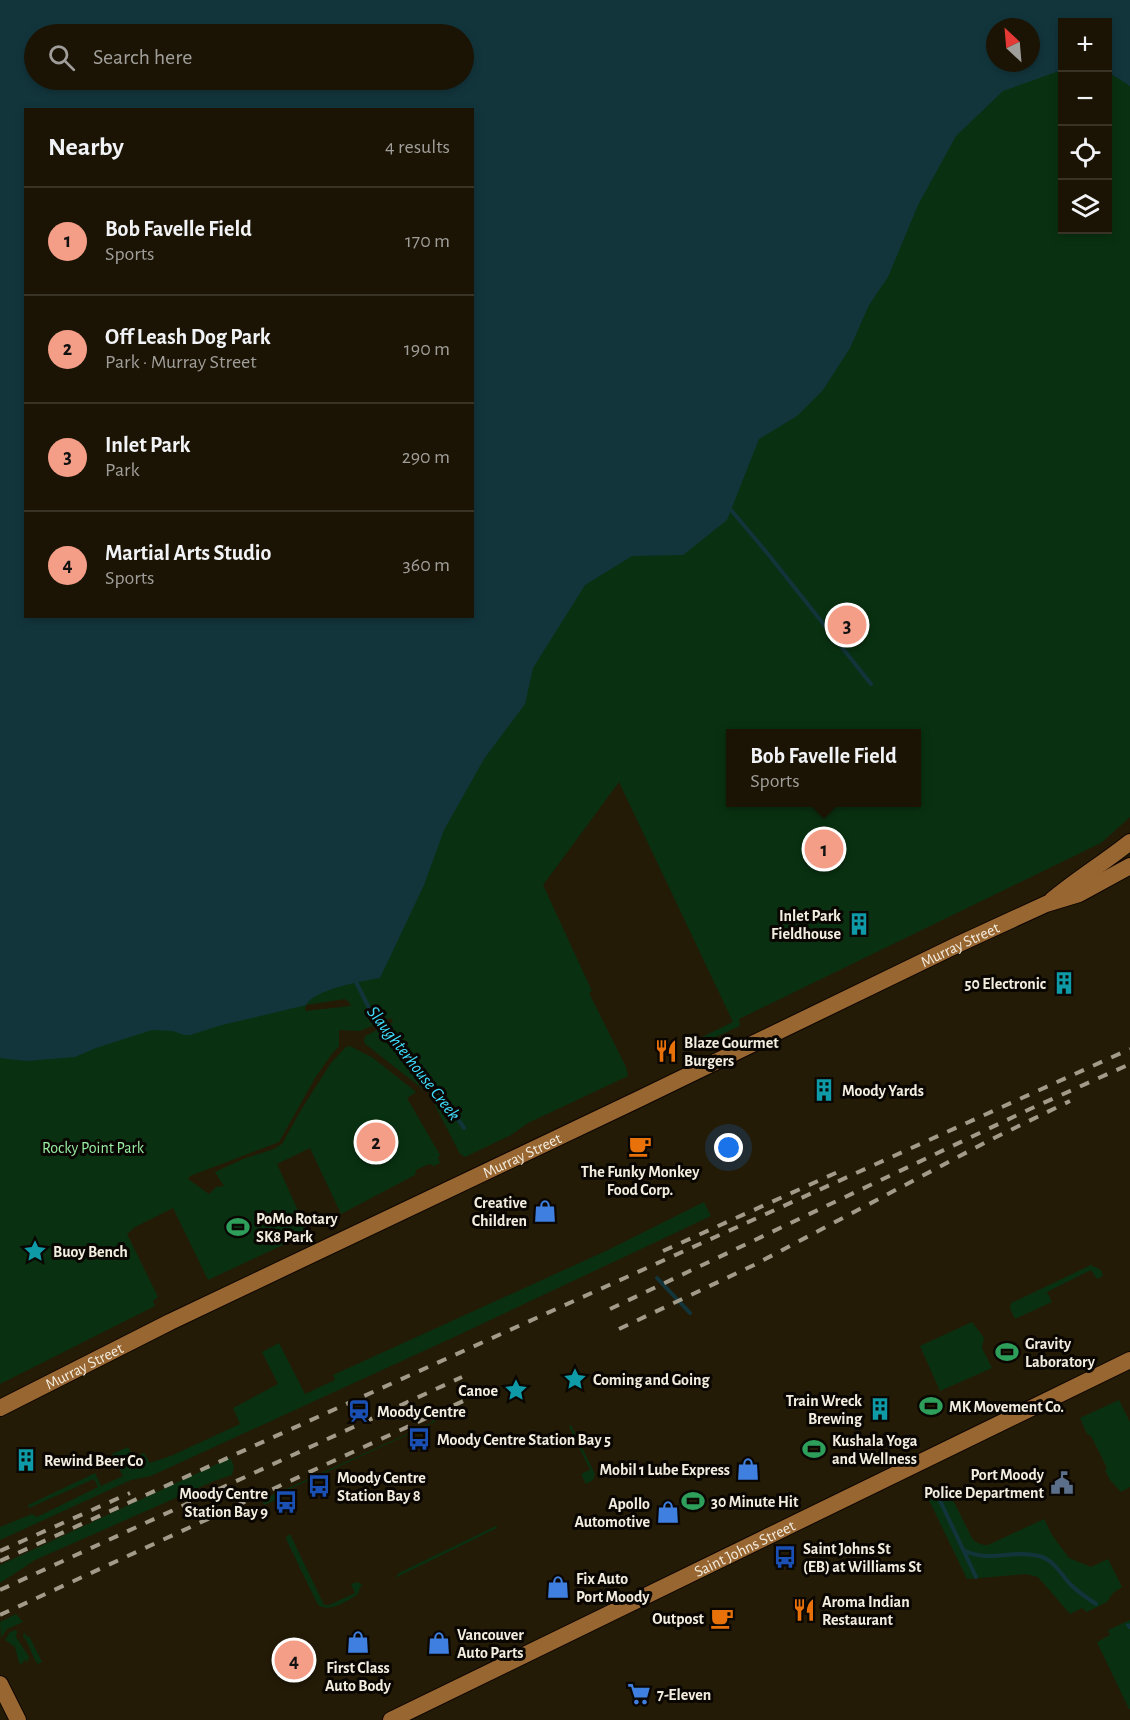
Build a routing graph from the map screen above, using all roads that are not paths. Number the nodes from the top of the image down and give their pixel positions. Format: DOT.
graph roads {
  1 [pos="1130,842"];
  2 [pos="1130,866"];
  3 [pos="1046,904"];
  4 [pos="1130,1360"];
  5 [pos="0,1408"];
  6 [pos="0,1684"];
  7 [pos="18,1720"];
  8 [pos="391,1720"];
  1 -- 3 [label="main road, Murray Street"];
  2 -- 3 [label="main road, Murray Street"];
  3 -- 5 [label="main road, Murray Street"];
  4 -- 8 [label="main road, Saint Johns Street"];
  6 -- 7 [label="main road"];
}
